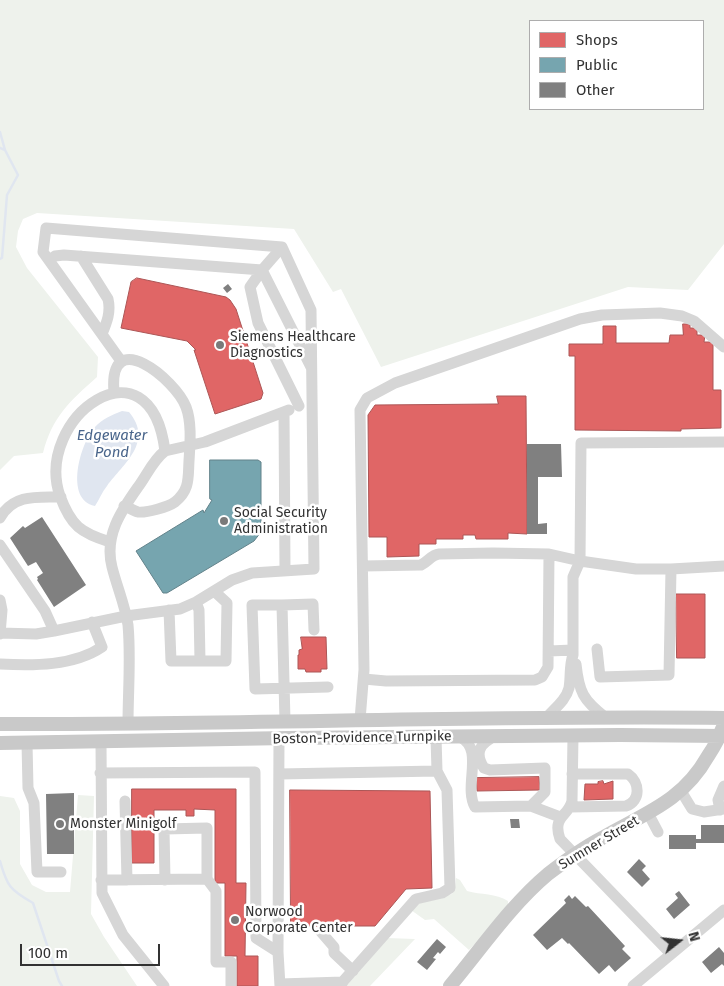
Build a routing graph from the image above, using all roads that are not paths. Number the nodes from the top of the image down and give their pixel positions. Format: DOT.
graph roads {
  1 [pos="282,247"];
  2 [pos="81,256"];
  3 [pos="49,260"];
  4 [pos="262,270"];
  5 [pos="102,334"];
  6 [pos="724,347"];
  7 [pos="120,361"];
  8 [pos="312,369"];
  9 [pos="114,392"];
  10 [pos="312,401"];
  11 [pos="299,406"];
  12 [pos="284,412"];
  13 [pos="724,442"];
  14 [pos="189,446"];
  15 [pos="165,451"];
  16 [pos="61,497"];
  17 [pos="124,506"];
  18 [pos="0,518"];
  19 [pos="110,542"];
  20 [pos="0,546"];
  21 [pos="549,554"];
  22 [pos="580,562"];
  23 [pos="363,566"];
  24 [pos="724,566"];
  25 [pos="671,569"];
  26 [pos="285,570"];
  27 [pos="214,591"];
  28 [pos="0,600"];
  29 [pos="196,602"];
  30 [pos="282,605"];
  31 [pos="169,610"];
  32 [pos="126,616"];
  33 [pos="92,622"];
  34 [pos="314,630"];
  35 [pos="54,631"];
  36 [pos="0,634"];
  37 [pos="597,650"];
  38 [pos="549,651"];
  39 [pos="573,653"];
  40 [pos="200,661"];
  41 [pos="0,664"];
  42 [pos="364,679"];
  43 [pos="328,687"];
  44 [pos="284,688"];
  45 [pos="547,717"];
  46 [pos="605,717"];
  47 [pos="724,718"];
  48 [pos="360,720"];
  49 [pos="285,721"];
  50 [pos="0,724"];
  51 [pos="128,724"];
  52 [pos="723,732"];
  53 [pos="495,736"];
  54 [pos="573,736"];
  55 [pos="436,737"];
  56 [pos="460,737"];
  57 [pos="279,738"];
  58 [pos="101,742"];
  59 [pos="0,743"];
  60 [pos="27,743"];
  61 [pos="437,771"];
  62 [pos="100,773"];
  63 [pos="279,774"];
  64 [pos="572,774"];
  65 [pos="724,786"];
  66 [pos="682,791"];
  67 [pos="125,801"];
  68 [pos="571,804"];
  69 [pos="531,806"];
  70 [pos="722,810"];
  71 [pos="648,814"];
  72 [pos="560,817"];
  73 [pos="658,832"];
  74 [pos="574,855"];
  75 [pos="61,872"];
  76 [pos="101,880"];
  77 [pos="127,880"];
  78 [pos="165,880"];
  79 [pos="207,880"];
  80 [pos="724,910"];
  81 [pos="321,932"];
  82 [pos="278,952"];
  83 [pos="671,954"];
  84 [pos="355,968"];
  85 [pos="341,984"];
  86 [pos="280,985"];
  87 [pos="164,986"];
  88 [pos="231,986"];
  89 [pos="450,986"];
  90 [pos="633,986"];
  1 -- 3 [label="street"];
  1 -- 4 [label="street"];
  1 -- 8 [label="street"];
  2 -- 3 [label="street"];
  2 -- 4 [label="street"];
  2 -- 5 [label="street"];
  3 -- 5 [label="street"];
  4 -- 8 [label="street"];
  4 -- 11 [label="street"];
  5 -- 7 [label="street"];
  6 -- 23 [label="street"];
  7 -- 9 [label="street"];
  7 -- 14 [label="street"];
  8 -- 10 [label="street"];
  9 -- 15 [label="street"];
  9 -- 16 [label="street"];
  10 -- 11 [label="street"];
  10 -- 26 [label="street"];
  11 -- 12 [label="street"];
  12 -- 14 [label="street"];
  12 -- 26 [label="street"];
  13 -- 22 [label="street"];
  14 -- 15 [label="street"];
  14 -- 17 [label="street"];
  15 -- 17 [label="street"];
  16 -- 18 [label="street"];
  16 -- 19 [label="street"];
  17 -- 19 [label="street"];
  19 -- 32 [label="street"];
  20 -- 35 [label="street"];
  21 -- 22 [label="street"];
  21 -- 23 [label="street"];
  21 -- 38 [label="street"];
  22 -- 25 [label="street"];
  22 -- 39 [label="street"];
  23 -- 42 [label="street"];
  24 -- 25 [label="street"];
  25 -- 37 [label="street"];
  26 -- 27 [label="street"];
  27 -- 29 [label="street"];
  27 -- 40 [label="street"];
  28 -- 36 [label="street"];
  29 -- 31 [label="street"];
  29 -- 40 [label="street"];
  30 -- 34 [label="street"];
  30 -- 44 [label="street"];
  30 -- 44 [label="street"];
  31 -- 32 [label="street"];
  31 -- 40 [label="street"];
  32 -- 33 [label="street"];
  32 -- 51 [label="street"];
  33 -- 35 [label="street"];
  33 -- 41 [label="street"];
  35 -- 36 [label="street"];
  38 -- 39 [label="street"];
  38 -- 42 [label="street"];
  39 -- 45 [label="street"];
  39 -- 46 [label="street"];
  42 -- 48 [label="street"];
  43 -- 44 [label="street"];
  44 -- 49 [label="street"];
  45 -- 46 [label="main road, Boston-Providence Turnpike"];
  45 -- 48 [label="main road, Boston-Providence Turnpike"];
  46 -- 47 [label="main road, Boston-Providence Turnpike"];
  48 -- 49 [label="main road, Boston-Providence Turnpike"];
  49 -- 51 [label="main road, Boston-Providence Turnpike"];
  50 -- 51 [label="main road, Boston-Providence Turnpike"];
  52 -- 54 [label="main road, Boston-Providence Turnpike"];
  52 -- 66 [label="main road, Sumner Street"];
  53 -- 54 [label="main road, Boston-Providence Turnpike"];
  53 -- 56 [label="main road, Boston-Providence Turnpike"];
  53 -- 69 [label="street"];
  54 -- 64 [label="street"];
  55 -- 56 [label="main road, Boston-Providence Turnpike"];
  55 -- 57 [label="main road, Boston-Providence Turnpike"];
  55 -- 61 [label="street"];
  56 -- 69 [label="street"];
  57 -- 58 [label="main road, Boston-Providence Turnpike"];
  57 -- 63 [label="street"];
  58 -- 60 [label="main road, Boston-Providence Turnpike"];
  58 -- 62 [label="street"];
  59 -- 60 [label="main road, Boston-Providence Turnpike"];
  60 -- 75 [label="street"];
  61 -- 63 [label="street"];
  61 -- 84 [label="street"];
  62 -- 76 [label="street"];
  62 -- 82 [label="street"];
  63 -- 82 [label="street"];
  64 -- 68 [label="street"];
  64 -- 68 [label="street"];
  65 -- 70 [label="street"];
  66 -- 70 [label="street"];
  66 -- 71 [label="main road, Sumner Street"];
  67 -- 77 [label="street"];
  68 -- 72 [label="street"];
  69 -- 72 [label="street"];
  71 -- 73 [label="street"];
  71 -- 74 [label="main road, Sumner Street"];
  72 -- 74 [label="street"];
  74 -- 83 [label="street"];
  74 -- 89 [label="main road, Sumner Street"];
  76 -- 77 [label="street"];
  76 -- 87 [label="street"];
  77 -- 78 [label="street"];
  78 -- 79 [label="street"];
  78 -- 79 [label="street"];
  79 -- 88 [label="street"];
  80 -- 83 [label="street"];
  81 -- 84 [label="street"];
  82 -- 86 [label="street"];
  83 -- 90 [label="street"];
  84 -- 85 [label="street"];
  85 -- 86 [label="street"];
}
